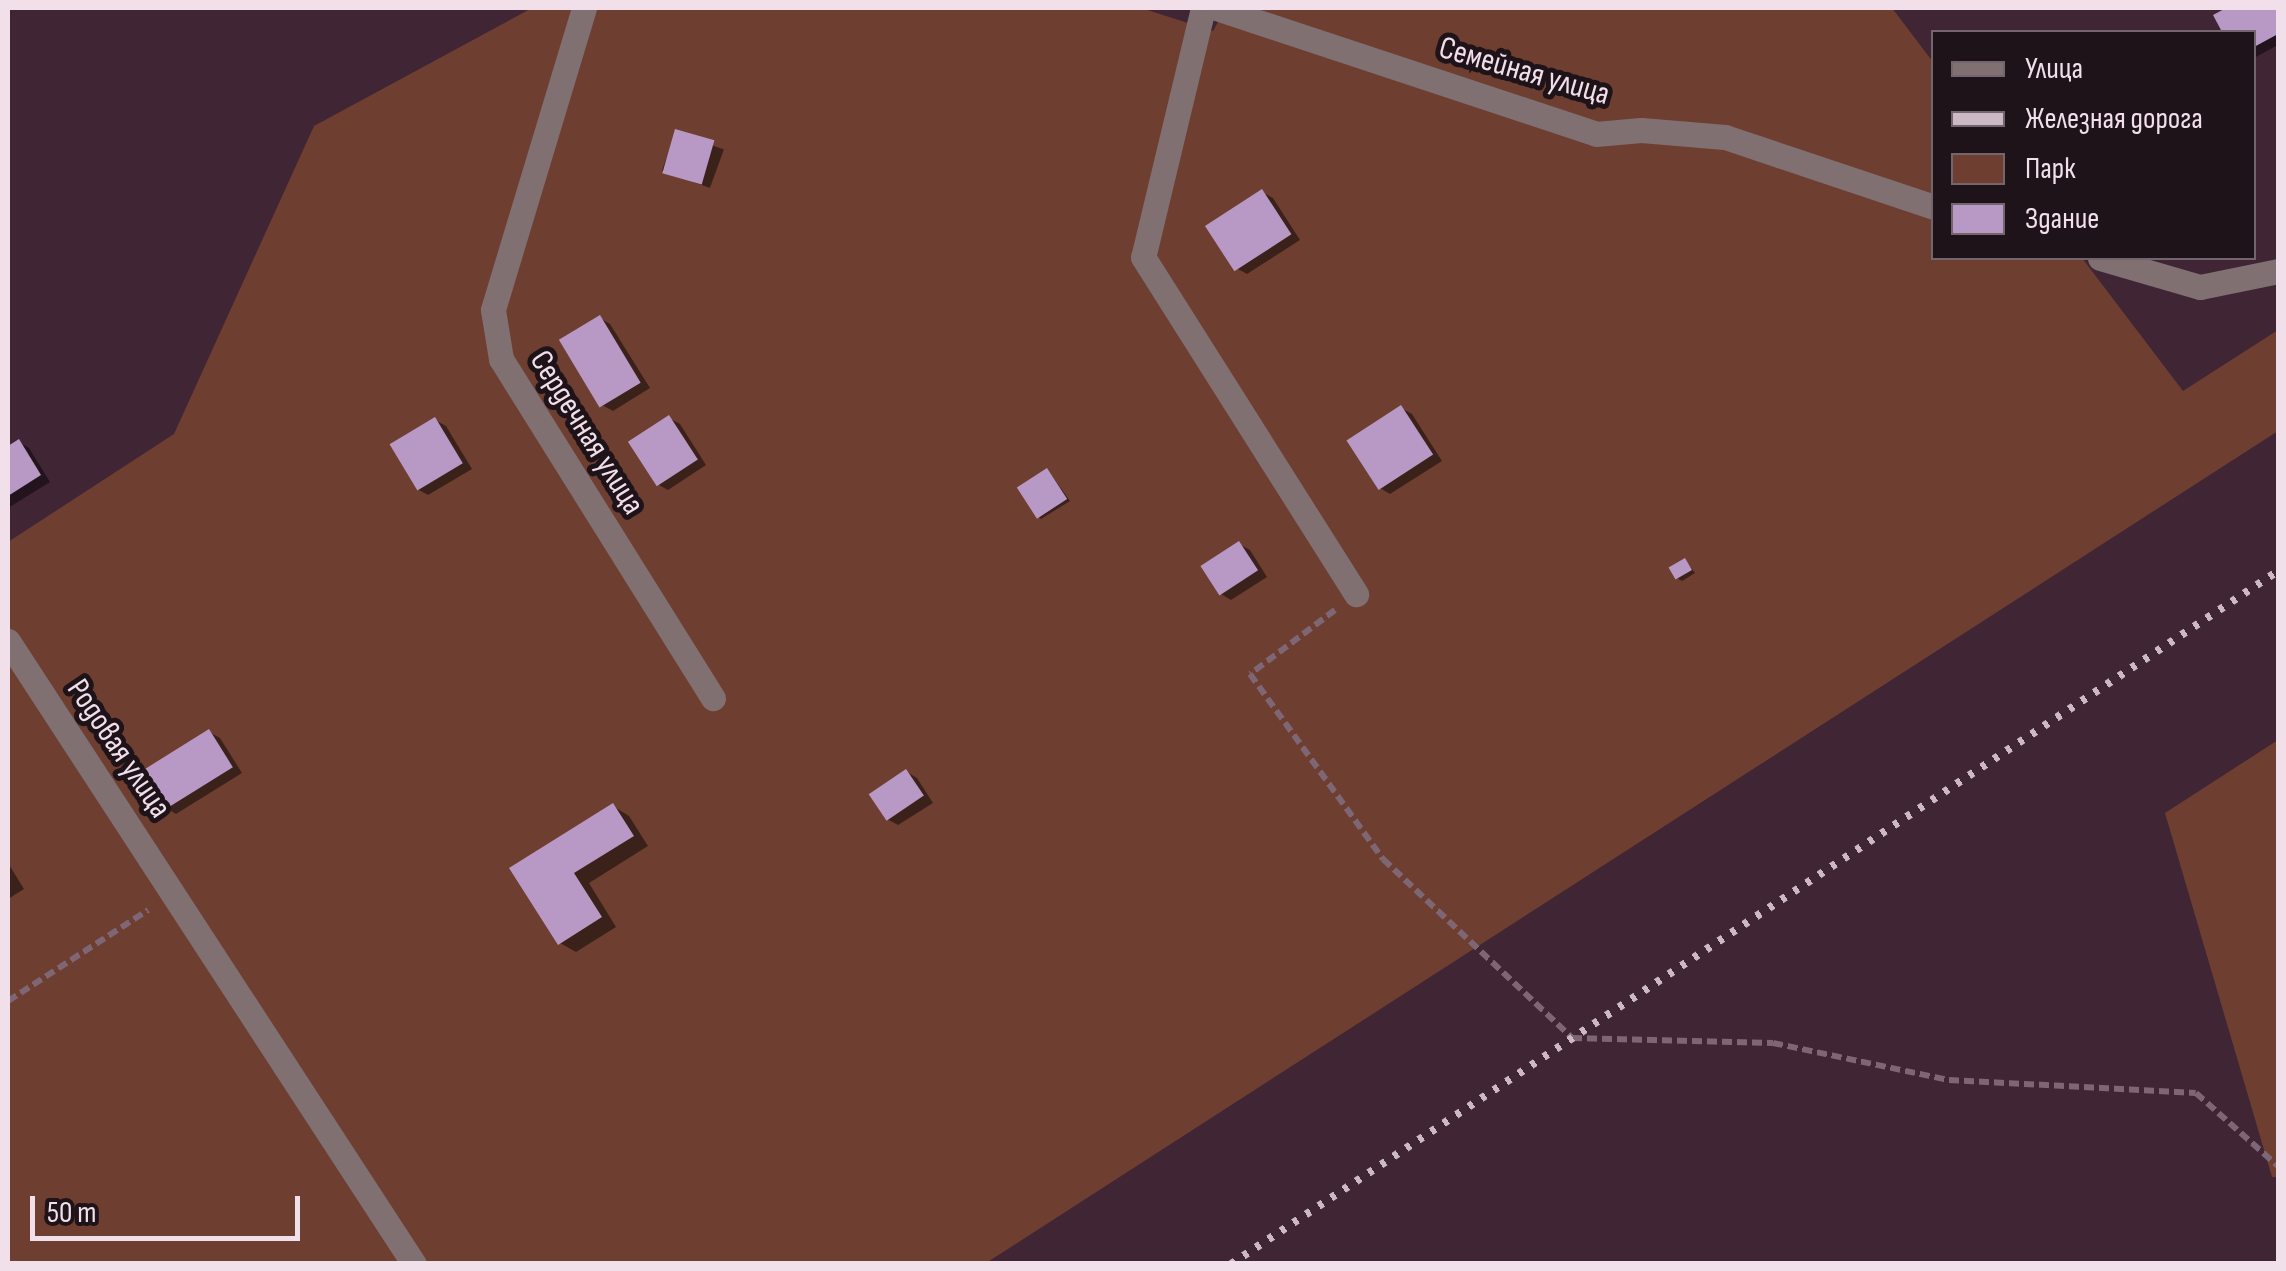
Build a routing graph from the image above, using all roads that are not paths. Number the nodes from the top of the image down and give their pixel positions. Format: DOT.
graph roads {
  1 [pos="584,8"];
  2 [pos="1204,8"];
  3 [pos="1216,8"];
  4 [pos="1931,206"];
  5 [pos="2107,260"];
  6 [pos="2278,270"];
  7 [pos="1356,594"];
  8 [pos="8,641"];
  9 [pos="713,698"];
  10 [pos="414,1264"];
  1 -- 9 [label="street, Сердечная улица"];
  2 -- 7 [label="street"];
  3 -- 4 [label="street, Семейная улица"];
  5 -- 6 [label="street"];
  8 -- 10 [label="street, Родовая улица"];
}
